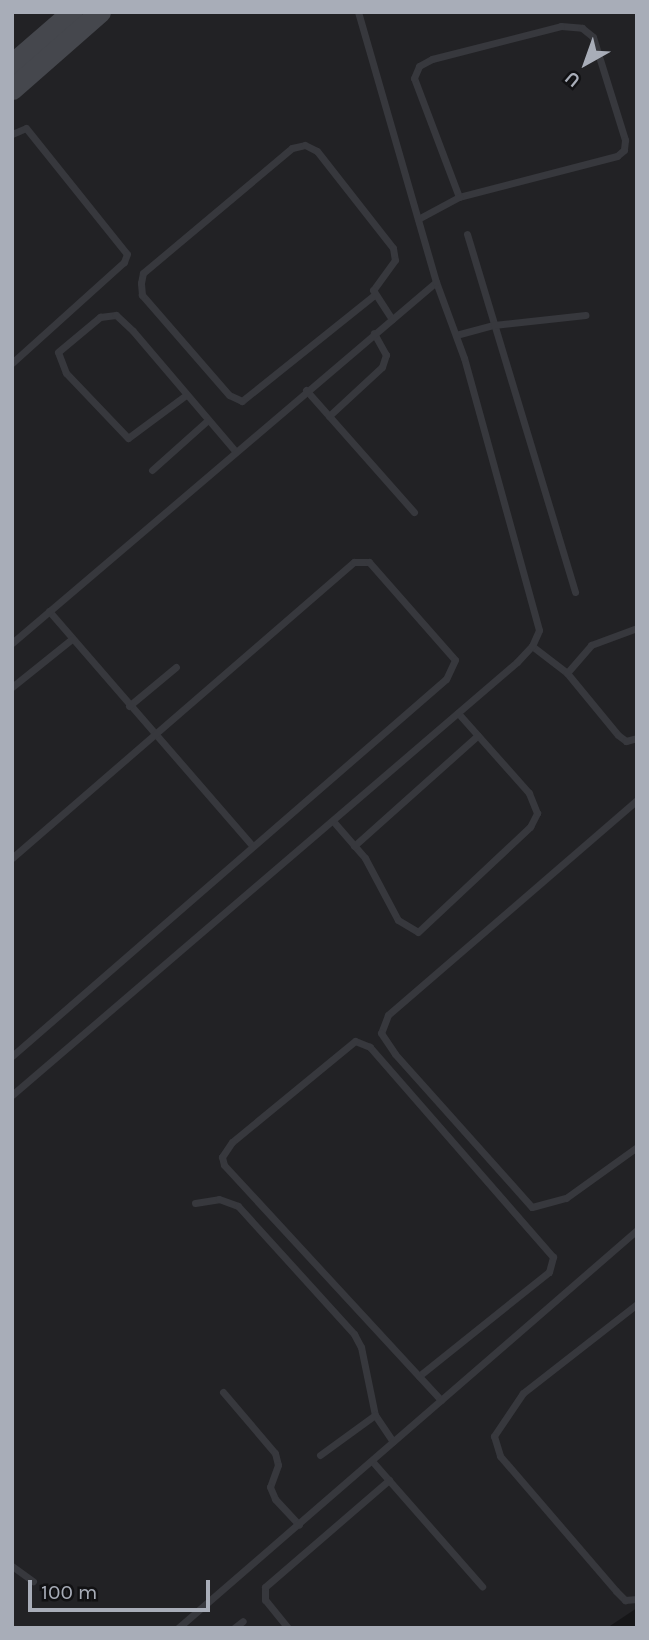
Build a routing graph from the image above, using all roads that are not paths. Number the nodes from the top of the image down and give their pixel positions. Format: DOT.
graph roads {
  1 [pos="72,12"];
  2 [pos="100,12"];
  3 [pos="358,12"];
  4 [pos="12,64"];
  5 [pos="12,89"];
  6 [pos="12,134"];
  7 [pos="458,197"];
  8 [pos="418,219"];
  9 [pos="467,234"];
  10 [pos="436,282"];
  11 [pos="373,296"];
  12 [pos="585,315"];
  13 [pos="392,319"];
  14 [pos="494,325"];
  15 [pos="374,333"];
  16 [pos="456,335"];
  17 [pos="12,363"];
  18 [pos="306,390"];
  19 [pos="186,394"];
  20 [pos="329,416"];
  21 [pos="208,420"];
  22 [pos="235,451"];
  23 [pos="152,470"];
  24 [pos="414,512"];
  25 [pos="575,592"];
  26 [pos="48,611"];
  27 [pos="637,628"];
  28 [pos="72,639"];
  29 [pos="12,643"];
  30 [pos="532,646"];
  31 [pos="176,667"];
  32 [pos="567,673"];
  33 [pos="12,687"];
  34 [pos="129,706"];
  35 [pos="458,713"];
  36 [pos="478,736"];
  37 [pos="156,737"];
  38 [pos="637,738"];
  39 [pos="637,800"];
  40 [pos="333,821"];
  41 [pos="252,845"];
  42 [pos="354,846"];
  43 [pos="12,858"];
  44 [pos="12,1056"];
  45 [pos="12,1095"];
  46 [pos="637,1147"];
  47 [pos="195,1203"];
  48 [pos="637,1230"];
  49 [pos="637,1304"];
  50 [pos="419,1376"];
  51 [pos="223,1392"];
  52 [pos="441,1400"];
  53 [pos="374,1415"];
  54 [pos="393,1442"];
  55 [pos="320,1455"];
  56 [pos="372,1461"];
  57 [pos="389,1480"];
  58 [pos="299,1525"];
  59 [pos="12,1566"];
  60 [pos="33,1581"];
  61 [pos="482,1586"];
  62 [pos="637,1599"];
  63 [pos="243,1621"];
  64 [pos="178,1628"];
  65 [pos="234,1628"];
  66 [pos="288,1628"];
  1 -- 4 [label="street"];
  2 -- 5 [label="street"];
  3 -- 8 [label="lane"];
  6 -- 17 [label="lane"];
  7 -- 7 [label="lane"];
  7 -- 8 [label="lane"];
  8 -- 10 [label="lane"];
  9 -- 14 [label="lane"];
  10 -- 13 [label="lane"];
  10 -- 16 [label="lane"];
  11 -- 11 [label="lane"];
  11 -- 13 [label="lane"];
  12 -- 14 [label="lane"];
  13 -- 15 [label="lane"];
  14 -- 16 [label="lane"];
  14 -- 25 [label="lane"];
  15 -- 18 [label="lane"];
  15 -- 20 [label="lane"];
  16 -- 30 [label="lane"];
  18 -- 20 [label="lane"];
  18 -- 22 [label="lane"];
  19 -- 19 [label="lane"];
  19 -- 21 [label="lane"];
  20 -- 24 [label="lane"];
  21 -- 22 [label="lane"];
  21 -- 23 [label="lane"];
  22 -- 26 [label="lane"];
  26 -- 28 [label="lane"];
  26 -- 29 [label="lane"];
  27 -- 32 [label="lane"];
  28 -- 33 [label="lane"];
  28 -- 34 [label="lane"];
  30 -- 32 [label="lane"];
  30 -- 35 [label="lane"];
  31 -- 34 [label="lane"];
  32 -- 38 [label="lane"];
  34 -- 37 [label="lane"];
  35 -- 36 [label="lane"];
  35 -- 40 [label="lane"];
  36 -- 42 [label="lane"];
  36 -- 42 [label="lane"];
  37 -- 41 [label="lane"];
  37 -- 41 [label="lane"];
  37 -- 43 [label="lane"];
  39 -- 46 [label="lane"];
  40 -- 42 [label="lane"];
  40 -- 45 [label="lane"];
  41 -- 44 [label="lane"];
  47 -- 53 [label="lane"];
  48 -- 52 [label="lane"];
  49 -- 62 [label="lane"];
  50 -- 50 [label="lane"];
  50 -- 52 [label="lane"];
  51 -- 58 [label="lane"];
  52 -- 54 [label="lane"];
  53 -- 54 [label="lane"];
  53 -- 55 [label="lane"];
  54 -- 56 [label="lane"];
  56 -- 57 [label="lane"];
  56 -- 58 [label="lane"];
  57 -- 61 [label="lane"];
  57 -- 66 [label="lane"];
  58 -- 64 [label="lane"];
  59 -- 60 [label="lane"];
  63 -- 65 [label="lane"];
}
